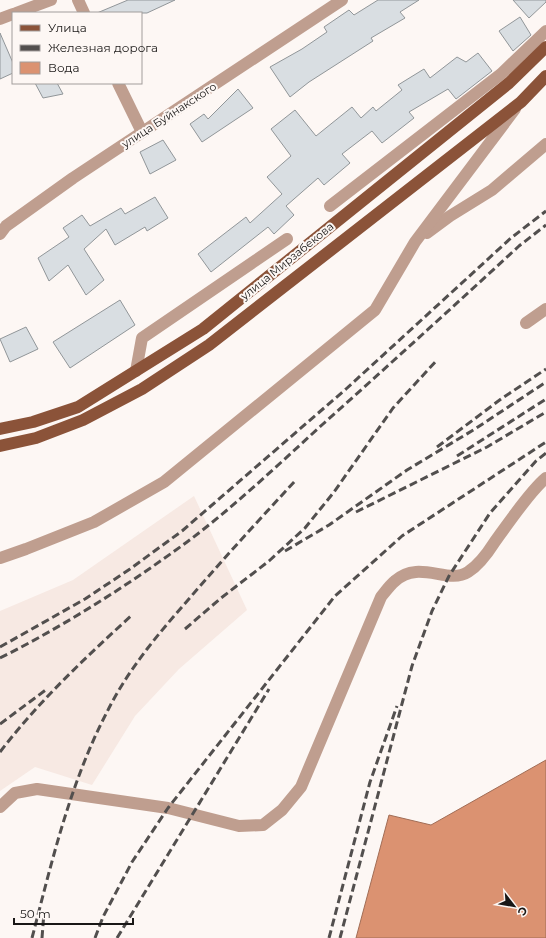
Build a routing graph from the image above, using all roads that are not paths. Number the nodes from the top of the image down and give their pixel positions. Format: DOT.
graph roads {
  1 [pos="51,0"];
  2 [pos="78,0"];
  3 [pos="342,0"];
  4 [pos="19,12"];
  5 [pos="84,12"];
  6 [pos="12,15"];
  7 [pos="0,19"];
  8 [pos="546,31"];
  9 [pos="546,46"];
  10 [pos="546,76"];
  11 [pos="118,84"];
  12 [pos="521,102"];
  13 [pos="142,132"];
  14 [pos="546,144"];
  15 [pos="330,206"];
  16 [pos="0,234"];
  17 [pos="287,239"];
  18 [pos="415,242"];
  19 [pos="546,309"];
  20 [pos="526,323"];
  21 [pos="136,371"];
  22 [pos="0,429"];
  23 [pos="0,446"];
  24 [pos="546,478"];
  25 [pos="0,558"];
  26 [pos="0,807"];
  1 -- 4 [label="street"];
  2 -- 5 [label="street"];
  3 -- 13 [label="street, улица Буйнакского"];
  6 -- 7 [label="street"];
  8 -- 15 [label="street"];
  9 -- 21 [label="main road, улица Мирзабекова"];
  10 -- 12 [label="main road, улица Мирзабекова"];
  11 -- 13 [label="street"];
  12 -- 18 [label="street"];
  12 -- 23 [label="main road, улица Мирзабекова"];
  13 -- 16 [label="street, улица Буйнакского"];
  14 -- 18 [label="street"];
  17 -- 21 [label="street"];
  18 -- 25 [label="street"];
  19 -- 20 [label="street"];
  21 -- 22 [label="main road, улица Мирзабекова"];
  24 -- 26 [label="street"];
}
